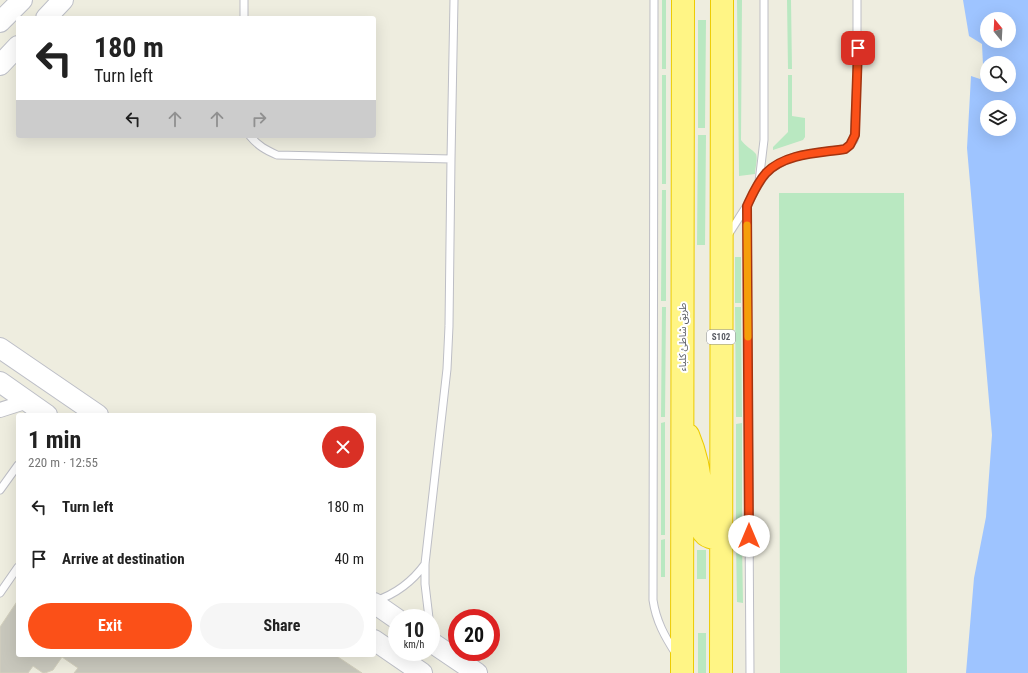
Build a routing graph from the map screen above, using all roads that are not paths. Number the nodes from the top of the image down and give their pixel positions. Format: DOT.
graph roads {
  1 [pos="22,0"];
  2 [pos="63,0"];
  3 [pos="244,0"];
  4 [pos="454,0"];
  5 [pos="654,0"];
  6 [pos="683,0"];
  7 [pos="722,0"];
  8 [pos="764,0"];
  9 [pos="857,0"];
  10 [pos="48,16"];
  11 [pos="244,16"];
  12 [pos="0,22"];
  13 [pos="16,48"];
  14 [pos="0,65"];
  15 [pos="252,138"];
  16 [pos="451,159"];
  17 [pos="759,182"];
  18 [pos="747,206"];
  19 [pos="722,246"];
  20 [pos="0,348"];
  21 [pos="0,382"];
  22 [pos="28,402"];
  23 [pos="0,410"];
  24 [pos="44,413"];
  25 [pos="95,413"];
  26 [pos="682,424"];
  27 [pos="16,468"];
  28 [pos="0,490"];
  29 [pos="721,538"];
  30 [pos="425,564"];
  31 [pos="16,570"];
  32 [pos="0,593"];
  33 [pos="376,601"];
  34 [pos="376,603"];
  35 [pos="428,609"];
  36 [pos="388,612"];
  37 [pos="376,641"];
  38 [pos="440,644"];
  39 [pos="682,669"];
  40 [pos="422,673"];
  41 [pos="477,673"];
  42 [pos="721,673"];
  43 [pos="750,673"];
  1 -- 12 [label="street"];
  2 -- 10 [label="street"];
  3 -- 11 [label="lane"];
  4 -- 16 [label="lane"];
  5 -- 39 [label="lane"];
  6 -- 26 [label="highway, طريق شاطئ كلباء"];
  7 -- 19 [label="highway, S102"];
  8 -- 17 [label="lane"];
  9 -- 17 [label="lane"];
  13 -- 14 [label="street"];
  15 -- 16 [label="lane"];
  16 -- 30 [label="lane"];
  17 -- 18 [label="lane"];
  18 -- 19 [label="lane"];
  18 -- 43 [label="lane"];
  19 -- 29 [label="highway, S102"];
  20 -- 25 [label="street"];
  21 -- 22 [label="street"];
  22 -- 23 [label="street"];
  22 -- 24 [label="street"];
  26 -- 29 [label="highway"];
  26 -- 39 [label="highway, طريق شاطئ كلباء"];
  27 -- 28 [label="lane"];
  29 -- 42 [label="highway, S102"];
  30 -- 33 [label="lane"];
  30 -- 35 [label="lane"];
  31 -- 32 [label="lane"];
  34 -- 36 [label="street"];
  37 -- 40 [label="street"];
  38 -- 41 [label="street"];
}
